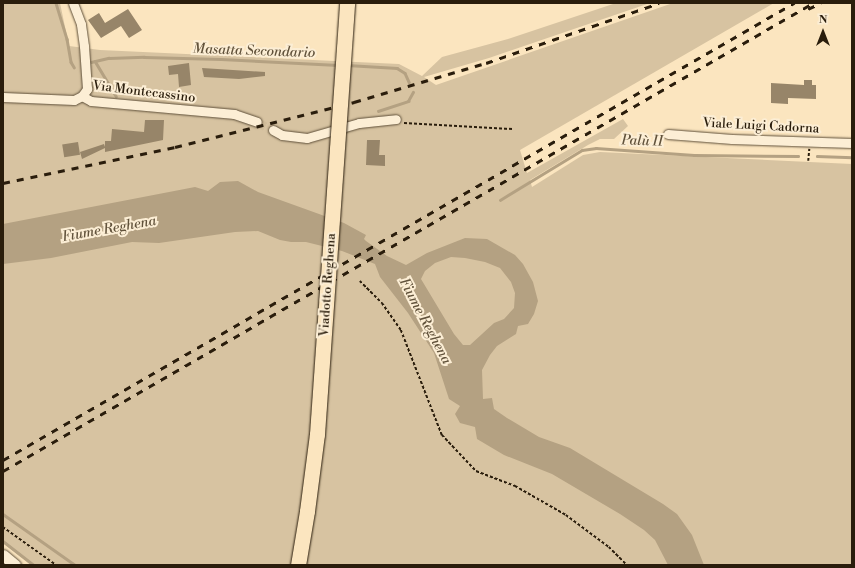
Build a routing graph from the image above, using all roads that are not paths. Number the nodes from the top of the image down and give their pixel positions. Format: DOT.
graph roads {
  1 [pos="73,3"];
  2 [pos="347,3"];
  3 [pos="82,96"];
  4 [pos="3,97"];
  5 [pos="397,121"];
  6 [pos="257,122"];
  7 [pos="273,130"];
  8 [pos="668,134"];
  9 [pos="852,143"];
  10 [pos="3,555"];
  11 [pos="16,565"];
  12 [pos="298,565"];
  1 -- 3 [label="street"];
  2 -- 12 [label="highway, Viadotto Reghena, bridge"];
  3 -- 4 [label="street, Via Montecassino"];
  3 -- 6 [label="street, Via Montecassino"];
  5 -- 7 [label="street"];
  8 -- 9 [label="street, Viale Luigi Cadorna"];
  10 -- 11 [label="street"];
}
